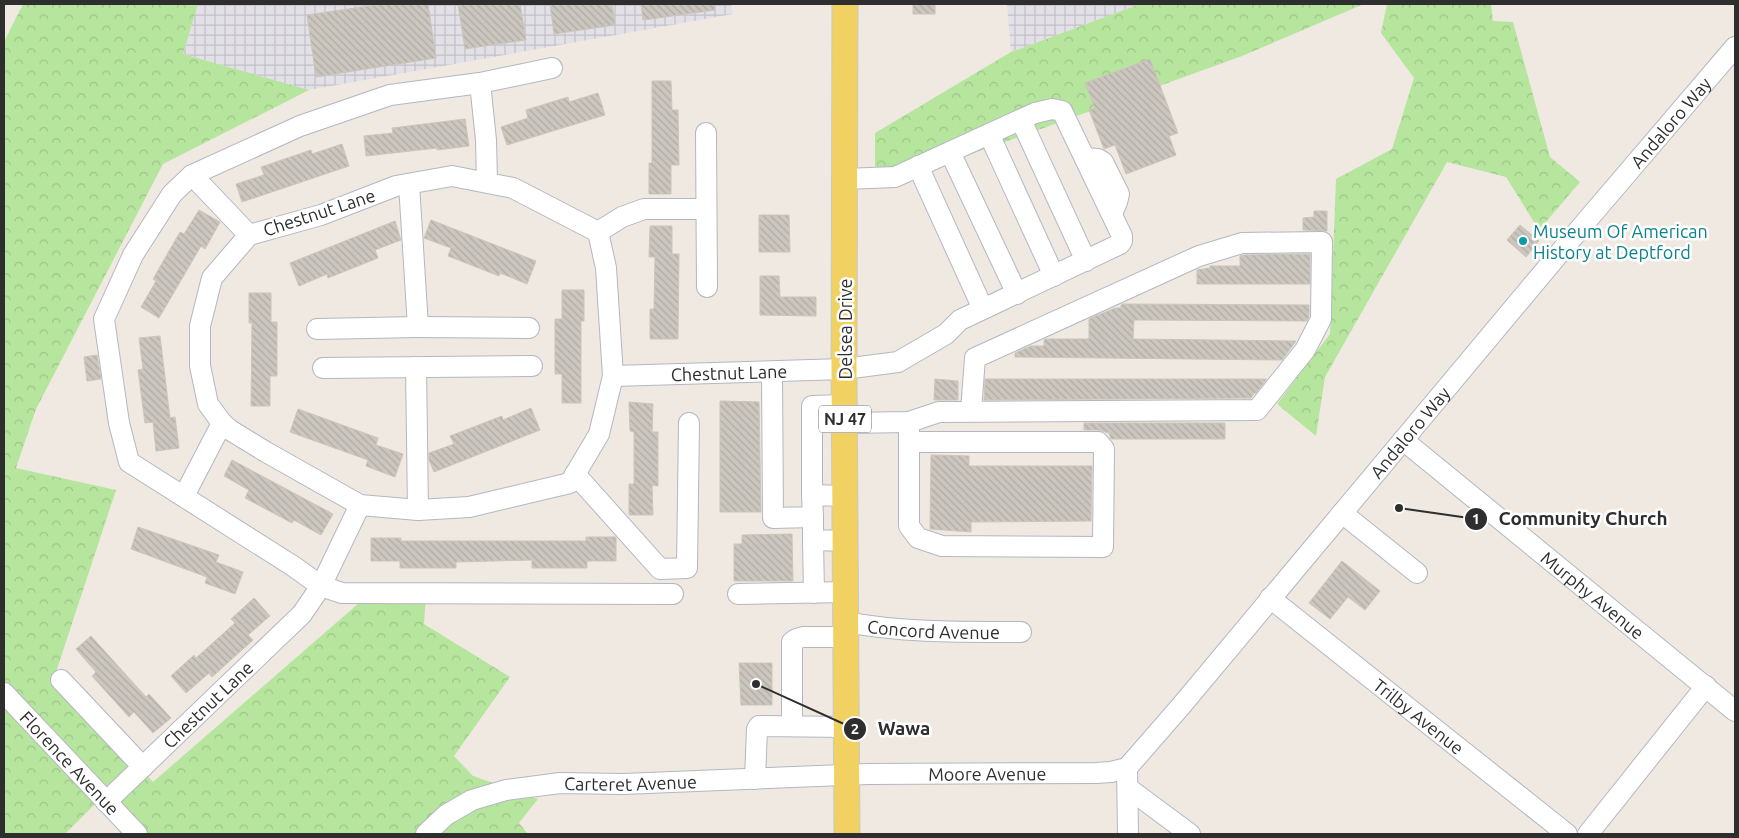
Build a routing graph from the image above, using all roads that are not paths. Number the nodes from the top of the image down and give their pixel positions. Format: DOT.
graph roads {
  1 [pos="845,4"];
  2 [pos="1735,47"];
  3 [pos="552,68"];
  4 [pos="480,83"];
  5 [pos="1021,120"];
  6 [pos="706,133"];
  7 [pos="988,134"];
  8 [pos="950,152"];
  9 [pos="918,166"];
  10 [pos="192,175"];
  11 [pos="845,179"];
  12 [pos="487,182"];
  13 [pos="409,184"];
  14 [pos="706,209"];
  15 [pos="598,232"];
  16 [pos="249,235"];
  17 [pos="1086,261"];
  18 [pos="1054,276"];
  19 [pos="706,287"];
  20 [pos="1016,294"];
  21 [pos="983,309"];
  22 [pos="418,327"];
  23 [pos="529,328"];
  24 [pos="317,329"];
  25 [pos="532,366"];
  26 [pos="416,367"];
  27 [pos="323,368"];
  28 [pos="844,369"];
  29 [pos="772,372"];
  30 [pos="613,376"];
  31 [pos="971,411"];
  32 [pos="845,414"];
  33 [pos="222,423"];
  34 [pos="689,423"];
  35 [pos="909,432"];
  36 [pos="1403,440"];
  37 [pos="575,474"];
  38 [pos="812,494"];
  39 [pos="184,496"];
  40 [pos="845,496"];
  41 [pos="360,505"];
  42 [pos="418,510"];
  43 [pos="1342,513"];
  44 [pos="813,517"];
  45 [pos="813,540"];
  46 [pos="846,541"];
  47 [pos="660,569"];
  48 [pos="1417,573"];
  49 [pos="320,586"];
  50 [pos="846,592"];
  51 [pos="814,593"];
  52 [pos="738,594"];
  53 [pos="1270,598"];
  54 [pos="846,630"];
  55 [pos="1021,632"];
  56 [pos="61,680"];
  57 [pos="1706,686"];
  58 [pos="4,693"];
  59 [pos="1735,711"];
  60 [pos="792,726"];
  61 [pos="847,727"];
  62 [pos="142,768"];
  63 [pos="848,776"];
  64 [pos="1127,778"];
  65 [pos="755,780"];
  66 [pos="106,802"];
  67 [pos="137,834"];
  68 [pos="426,834"];
  69 [pos="847,834"];
  70 [pos="1128,834"];
  71 [pos="1190,834"];
  72 [pos="1567,834"];
  73 [pos="1588,834"];
  1 -- 11 [label="main road, Delsea Drive / NJ 47"];
  2 -- 36 [label="street, Andaloro Way"];
  3 -- 4 [label="street"];
  4 -- 10 [label="street"];
  4 -- 12 [label="street"];
  5 -- 7 [label="street"];
  5 -- 17 [label="street"];
  5 -- 17 [label="street, Chestnut Lane"];
  6 -- 14 [label="street"];
  7 -- 8 [label="street"];
  7 -- 18 [label="street"];
  8 -- 9 [label="street"];
  8 -- 20 [label="street"];
  9 -- 11 [label="street"];
  9 -- 21 [label="street"];
  10 -- 16 [label="street"];
  10 -- 39 [label="street"];
  11 -- 28 [label="main road, Delsea Drive / NJ 47"];
  12 -- 13 [label="street, Chestnut Lane"];
  12 -- 15 [label="street, Chestnut Lane"];
  13 -- 16 [label="street, Chestnut Lane"];
  13 -- 22 [label="street"];
  14 -- 15 [label="street"];
  14 -- 19 [label="street"];
  15 -- 30 [label="street, Chestnut Lane"];
  16 -- 33 [label="street, Chestnut Lane"];
  17 -- 18 [label="street, Chestnut Lane"];
  18 -- 20 [label="street, Chestnut Lane"];
  20 -- 21 [label="street, Chestnut Lane"];
  21 -- 28 [label="street, Chestnut Lane"];
  22 -- 23 [label="street"];
  22 -- 24 [label="street"];
  25 -- 26 [label="street"];
  26 -- 27 [label="street"];
  26 -- 42 [label="street"];
  28 -- 29 [label="street, Chestnut Lane"];
  28 -- 32 [label="main road, Delsea Drive / NJ 47"];
  29 -- 30 [label="street, Chestnut Lane"];
  29 -- 44 [label="street"];
  30 -- 37 [label="street, Chestnut Lane"];
  31 -- 31 [label="street"];
  31 -- 35 [label="street"];
  32 -- 35 [label="street"];
  32 -- 38 [label="street"];
  32 -- 40 [label="main road, Delsea Drive / NJ 47"];
  33 -- 39 [label="street"];
  33 -- 41 [label="street, Chestnut Lane"];
  34 -- 47 [label="street"];
  35 -- 35 [label="street"];
  36 -- 43 [label="street, Andaloro Way"];
  36 -- 57 [label="street, Murphy Avenue"];
  37 -- 42 [label="street, Chestnut Lane"];
  37 -- 47 [label="street"];
  38 -- 40 [label="street"];
  38 -- 44 [label="street"];
  39 -- 49 [label="street"];
  40 -- 46 [label="main road, Delsea Drive / NJ 47"];
  41 -- 42 [label="street, Chestnut Lane"];
  41 -- 49 [label="street, Chestnut Lane"];
  43 -- 48 [label="street"];
  43 -- 53 [label="street, Andaloro Way"];
  44 -- 45 [label="street"];
  45 -- 46 [label="street"];
  45 -- 51 [label="street"];
  46 -- 50 [label="main road, Delsea Drive / NJ 47"];
  47 -- 49 [label="street"];
  49 -- 62 [label="street, Chestnut Lane"];
  50 -- 51 [label="street"];
  50 -- 54 [label="main road, Delsea Drive / NJ 47"];
  51 -- 52 [label="street"];
  53 -- 64 [label="street, Andaloro Way"];
  53 -- 72 [label="street, Trilby Avenue"];
  54 -- 55 [label="street, Concord Avenue"];
  54 -- 60 [label="street, Concord Avenue"];
  54 -- 61 [label="main road, Delsea Drive / NJ 47"];
  56 -- 62 [label="street"];
  57 -- 59 [label="street, Murphy Avenue"];
  57 -- 73 [label="street"];
  58 -- 66 [label="street, Florence Avenue"];
  60 -- 61 [label="street"];
  60 -- 65 [label="street"];
  61 -- 63 [label="main road, Delsea Drive / NJ 47"];
  62 -- 66 [label="street, Chestnut Lane"];
  63 -- 64 [label="street, Moore Avenue"];
  63 -- 65 [label="street, Carteret Avenue"];
  63 -- 69 [label="main road, Delsea Drive / NJ 47"];
  64 -- 70 [label="street"];
  64 -- 71 [label="street"];
  65 -- 68 [label="street, Carteret Avenue"];
  66 -- 67 [label="street, Florence Avenue"];
}
